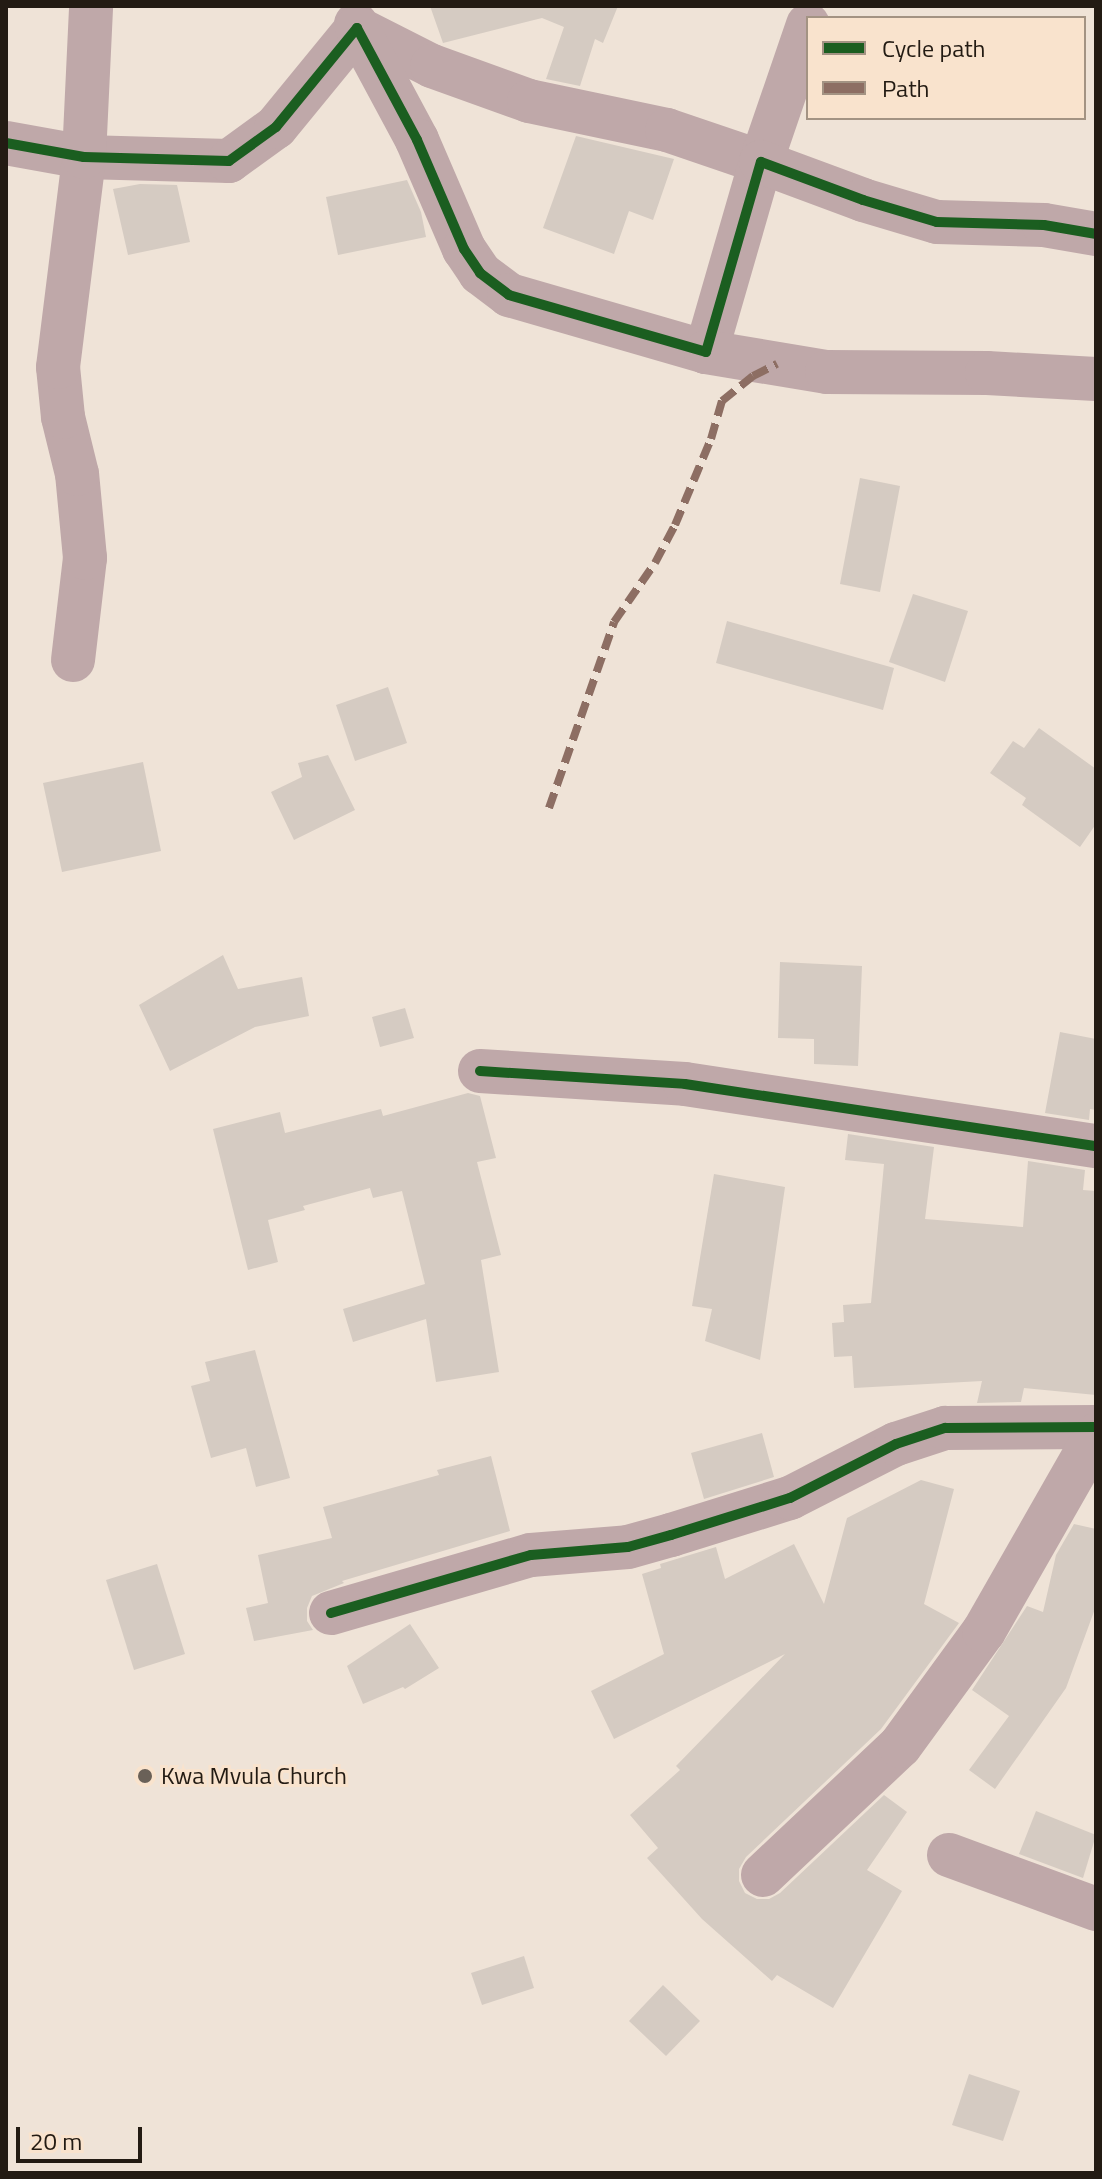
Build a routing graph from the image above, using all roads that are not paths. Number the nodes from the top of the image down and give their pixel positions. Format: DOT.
graph roads {
  1 [pos="91,6"];
  2 [pos="354,17"];
  3 [pos="806,31"];
  4 [pos="6,143"];
  5 [pos="84,157"];
  6 [pos="761,162"];
  7 [pos="1096,234"];
  8 [pos="706,352"];
  9 [pos="1096,379"];
  10 [pos="73,660"];
  11 [pos="480,1071"];
  12 [pos="1096,1146"];
  13 [pos="1096,1427"];
  14 [pos="1096,1435"];
  15 [pos="331,1613"];
  16 [pos="949,1855"];
  17 [pos="763,1875"];
  18 [pos="1096,1909"];
  1 -- 5 [label="street"];
  2 -- 5 [label="street"];
  2 -- 6 [label="street"];
  2 -- 8 [label="street"];
  3 -- 6 [label="street"];
  4 -- 5 [label="street"];
  5 -- 10 [label="street"];
  6 -- 7 [label="street"];
  6 -- 8 [label="street"];
  8 -- 9 [label="street"];
  11 -- 12 [label="street"];
  13 -- 15 [label="street"];
  14 -- 17 [label="street"];
  16 -- 18 [label="street"];
}
